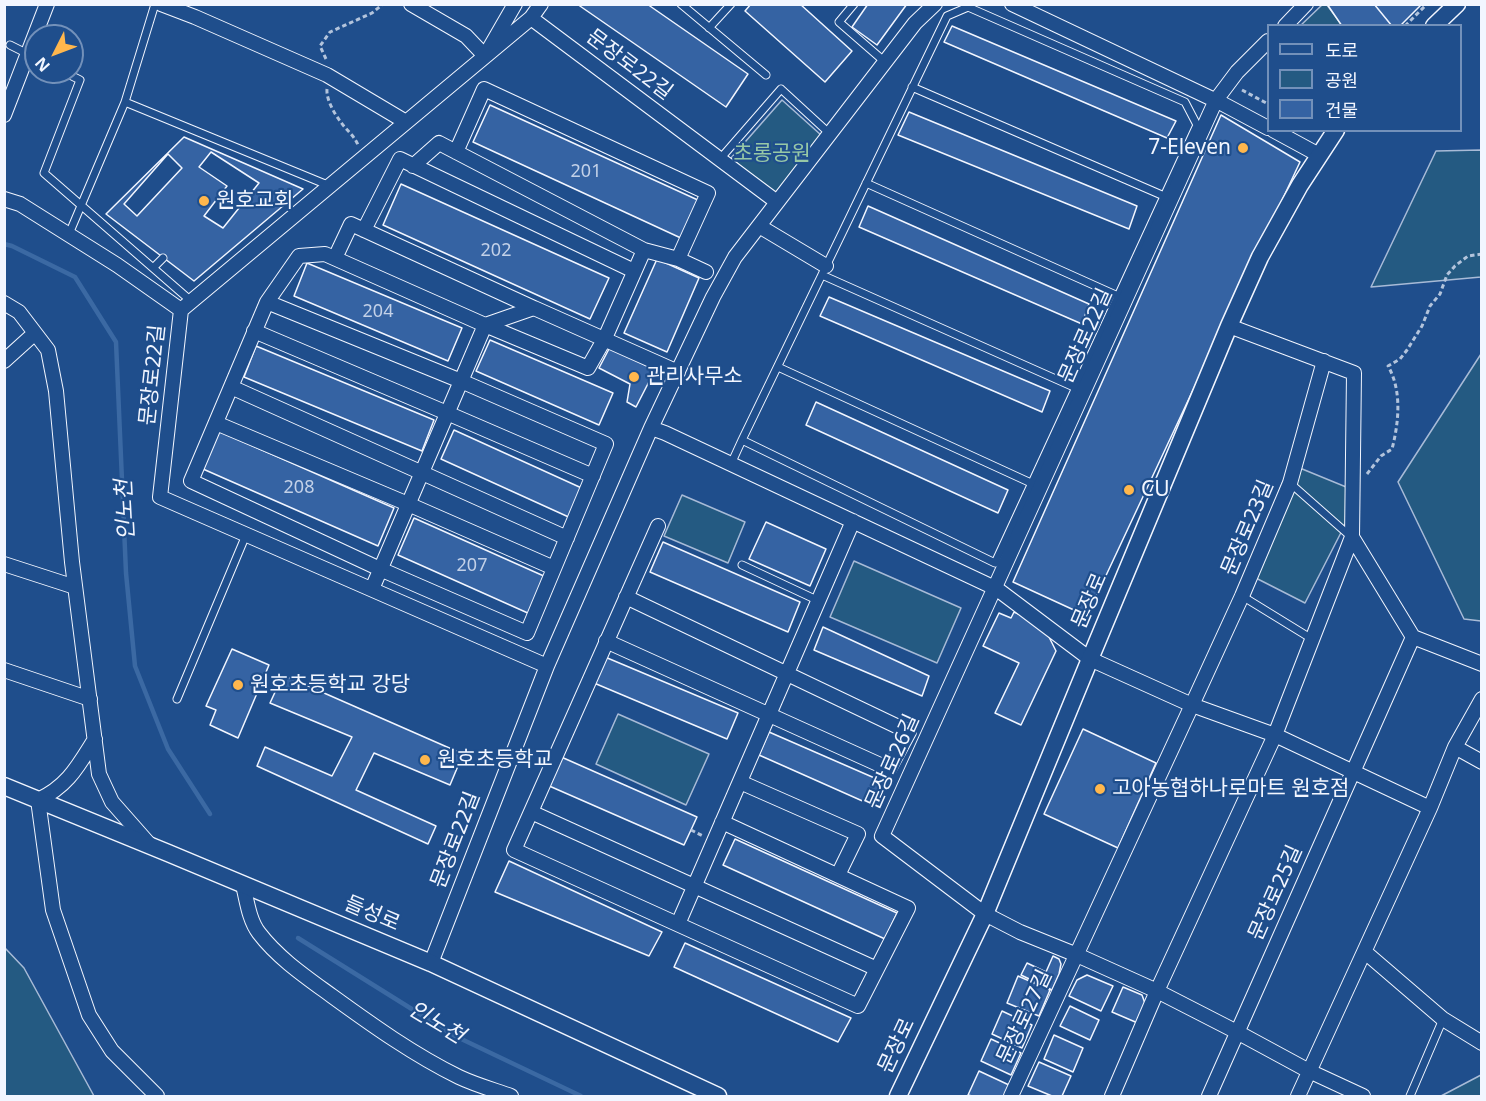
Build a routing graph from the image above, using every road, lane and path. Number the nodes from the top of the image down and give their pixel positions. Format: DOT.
graph roads {
  1 [pos="47,4"];
  2 [pos="155,4"];
  3 [pos="161,4"];
  4 [pos="411,4"];
  5 [pos="515,4"];
  6 [pos="541,4"];
  7 [pos="681,4"];
  8 [pos="731,4"];
  9 [pos="854,4"];
  10 [pos="935,4"];
  11 [pos="1012,4"];
  12 [pos="1306,4"];
  13 [pos="1427,4"];
  14 [pos="1457,4"];
  15 [pos="197,11"];
  16 [pos="531,18"];
  17 [pos="41,24"];
  18 [pos="1287,24"];
  19 [pos="1407,24"];
  20 [pos="1436,24"];
  21 [pos="709,28"];
  22 [pos="1267,43"];
  23 [pos="10,45"];
  24 [pos="24,52"];
  25 [pos="485,56"];
  26 [pos="885,62"];
  27 [pos="24,73"];
  28 [pos="766,75"];
  29 [pos="78,84"];
  30 [pos="912,87"];
  31 [pos="1242,90"];
  32 [pos="1216,100"];
  33 [pos="124,102"];
  34 [pos="1267,103"];
  35 [pos="4,115"];
  36 [pos="406,122"];
  37 [pos="1267,127"];
  38 [pos="1277,132"];
  39 [pos="1335,132"];
  40 [pos="830,134"];
  41 [pos="456,152"];
  42 [pos="1319,155"];
  43 [pos="720,159"];
  44 [pos="413,166"];
  45 [pos="866,183"];
  46 [pos="330,186"];
  47 [pos="1164,196"];
  48 [pos="4,199"];
  49 [pos="777,202"];
  50 [pos="81,205"];
  51 [pos="759,226"];
  52 [pos="364,230"];
  53 [pos="69,234"];
  54 [pos="644,250"];
  55 [pos="1482,254"];
  56 [pos="163,258"];
  57 [pos="335,258"];
  58 [pos="678,259"];
  59 [pos="153,268"];
  60 [pos="824,270"];
  61 [pos="634,271"];
  62 [pos="706,272"];
  63 [pos="1118,296"];
  64 [pos="267,302"];
  65 [pos="4,303"];
  66 [pos="186,305"];
  67 [pos="534,308"];
  68 [pos="485,325"];
  69 [pos="1229,326"];
  70 [pos="254,332"];
  71 [pos="35,333"];
  72 [pos="605,338"];
  73 [pos="4,361"];
  74 [pos="1324,362"];
  75 [pos="778,367"];
  76 [pos="678,372"];
  77 [pos="460,381"];
  78 [pos="231,387"];
  79 [pos="1076,388"];
  80 [pos="447,413"];
  81 [pos="216,423"];
  82 [pos="651,428"];
  83 [pos="742,440"];
  84 [pos="731,464"];
  85 [pos="422,473"];
  86 [pos="593,476"];
  87 [pos="1353,482"];
  88 [pos="1031,483"];
  89 [pos="1290,483"];
  90 [pos="408,504"];
  91 [pos="853,521"];
  92 [pos="658,525"];
  93 [pos="246,535"];
  94 [pos="1352,537"];
  95 [pos="567,538"];
  96 [pos="4,564"];
  97 [pos="742,565"];
  98 [pos="554,568"];
  99 [pos="380,569"];
  100 [pos="75,587"];
  101 [pos="995,588"];
  102 [pos="372,589"];
  103 [pos="1242,596"];
  104 [pos="626,597"];
  105 [pos="819,601"];
  106 [pos="1413,637"];
  107 [pos="1312,639"];
  108 [pos="606,641"];
  109 [pos="1090,659"];
  110 [pos="1482,664"];
  111 [pos="547,666"];
  112 [pos="4,670"];
  113 [pos="787,674"];
  114 [pos="90,699"];
  115 [pos="177,699"];
  116 [pos="1482,699"];
  117 [pos="1192,705"];
  118 [pos="769,715"];
  119 [pos="1275,735"];
  120 [pos="95,739"];
  121 [pos="1455,747"];
  122 [pos="1482,762"];
  123 [pos="1352,771"];
  124 [pos="740,782"];
  125 [pos="4,786"];
  126 [pos="38,800"];
  127 [pos="1430,808"];
  128 [pos="531,812"];
  129 [pos="722,822"];
  130 [pos="151,846"];
  131 [pos="838,875"];
  132 [pos="243,885"];
  133 [pos="694,886"];
  134 [pos="985,914"];
  135 [pos="678,924"];
  136 [pos="1365,952"];
  137 [pos="1077,956"];
  138 [pos="431,963"];
  139 [pos="877,969"];
  140 [pos="1158,991"];
  141 [pos="1443,1019"];
  142 [pos="1238,1032"];
  143 [pos="1482,1043"];
  144 [pos="1309,1071"];
  145 [pos="157,1096"];
  146 [pos="511,1096"];
  147 [pos="717,1096"];
  148 [pos="898,1096"];
  149 [pos="1011,1096"];
  150 [pos="1112,1096"];
  151 [pos="1209,1096"];
  152 [pos="1298,1096"];
  153 [pos="1363,1096"];
  154 [pos="1410,1096"];
  1 -- 17 [label="street"];
  2 -- 33 [label="lane"];
  3 -- 15 [label="street"];
  4 -- 25 [label="street"];
  5 -- 25 [label="street"];
  6 -- 16 [label="street"];
  7 -- 21 [label="lane"];
  8 -- 21 [label="lane"];
  9 -- 26 [label="lane"];
  10 -- 26 [label="street, 문장로22길"];
  11 -- 32 [label="street"];
  12 -- 18 [label="street"];
  13 -- 19 [label="path"];
  14 -- 20 [label="street"];
  15 -- 36 [label="street"];
  16 -- 25 [label="street"];
  16 -- 43 [label="street, 문장로22길"];
  21 -- 28 [label="lane"];
  22 -- 32 [label="street, 문장로22길"];
  23 -- 24 [label="lane"];
  25 -- 36 [label="street"];
  26 -- 40 [label="street, 문장로22길"];
  27 -- 35 [label="street"];
  29 -- 50 [label="lane"];
  30 -- 45 [label="lane"];
  30 -- 47 [label="lane"];
  30 -- 47 [label="lane"];
  31 -- 34 [label="path"];
  32 -- 37 [label="street"];
  32 -- 101 [label="street, 문장로22길"];
  33 -- 46 [label="lane"];
  33 -- 50 [label="lane"];
  36 -- 46 [label="street"];
  38 -- 42 [label="street"];
  39 -- 42 [label="street, 문장로"];
  40 -- 43 [label="lane"];
  40 -- 49 [label="street, 문장로22길"];
  41 -- 44 [label="street"];
  41 -- 54 [label="street"];
  41 -- 58 [label="street"];
  42 -- 69 [label="street, 문장로"];
  43 -- 49 [label="street, 문장로22길"];
  44 -- 52 [label="street"];
  44 -- 61 [label="street"];
  45 -- 60 [label="lane"];
  45 -- 63 [label="lane"];
  46 -- 66 [label="street"];
  47 -- 63 [label="lane"];
  48 -- 53 [label="street"];
  49 -- 51 [label="street, 문장로22길"];
  50 -- 53 [label="lane"];
  50 -- 59 [label="lane"];
  51 -- 60 [label="street"];
  51 -- 76 [label="street, 문장로22길"];
  52 -- 57 [label="street"];
  52 -- 67 [label="street"];
  53 -- 66 [label="street"];
  54 -- 58 [label="street"];
  54 -- 61 [label="street"];
  55 -- 87 [label="path"];
  56 -- 59 [label="lane"];
  57 -- 64 [label="street"];
  57 -- 68 [label="street"];
  58 -- 62 [label="street"];
  59 -- 66 [label="lane"];
  60 -- 75 [label="lane"];
  60 -- 79 [label="lane"];
  61 -- 72 [label="street"];
  63 -- 79 [label="lane"];
  64 -- 70 [label="street"];
  64 -- 77 [label="street"];
  65 -- 71 [label="street"];
  66 -- 93 [label="street, 문장로22길"];
  67 -- 68 [label="street"];
  67 -- 72 [label="street"];
  68 -- 72 [label="street"];
  68 -- 77 [label="street"];
  69 -- 74 [label="street"];
  69 -- 109 [label="street, 문장로"];
  70 -- 78 [label="street"];
  70 -- 80 [label="street"];
  71 -- 73 [label="street"];
  71 -- 100 [label="street"];
  72 -- 76 [label="street"];
  74 -- 87 [label="street"];
  74 -- 89 [label="street, 문장로23길"];
  75 -- 83 [label="lane"];
  75 -- 88 [label="lane"];
  76 -- 82 [label="street, 문장로22길"];
  77 -- 80 [label="street"];
  77 -- 86 [label="street"];
  78 -- 81 [label="street"];
  78 -- 85 [label="street"];
  79 -- 88 [label="lane"];
  80 -- 85 [label="street"];
  80 -- 86 [label="street"];
  81 -- 90 [label="street"];
  81 -- 99 [label="street"];
  82 -- 84 [label="street"];
  82 -- 111 [label="street, 문장로22길"];
  83 -- 84 [label="lane"];
  83 -- 88 [label="lane"];
  84 -- 91 [label="street"];
  85 -- 90 [label="street"];
  85 -- 95 [label="street"];
  86 -- 95 [label="street"];
  87 -- 94 [label="street"];
  89 -- 94 [label="lane"];
  89 -- 103 [label="street, 문장로23길"];
  90 -- 98 [label="street"];
  90 -- 99 [label="street"];
  91 -- 101 [label="street"];
  91 -- 105 [label="street"];
  92 -- 104 [label="street"];
  93 -- 102 [label="street, 문장로22길"];
  93 -- 115 [label="lane"];
  94 -- 106 [label="street"];
  94 -- 107 [label="street"];
  95 -- 98 [label="street"];
  96 -- 100 [label="street"];
  97 -- 105 [label="lane"];
  98 -- 99 [label="street"];
  99 -- 102 [label="street"];
  100 -- 114 [label="street"];
  101 -- 109 [label="street"];
  101 -- 134 [label="street, 문장로26길"];
  102 -- 111 [label="street, 문장로22길"];
  103 -- 107 [label="lane"];
  103 -- 117 [label="street, 문장로23길"];
  104 -- 108 [label="street"];
  104 -- 113 [label="street"];
  105 -- 113 [label="street"];
  106 -- 110 [label="street"];
  106 -- 123 [label="street"];
  107 -- 119 [label="street"];
  108 -- 118 [label="street"];
  108 -- 128 [label="street"];
  109 -- 117 [label="street"];
  109 -- 134 [label="street, 문장로"];
  111 -- 138 [label="street, 문장로22길"];
  112 -- 114 [label="street"];
  113 -- 118 [label="street"];
  113 -- 118 [label="street"];
  114 -- 120 [label="street"];
  116 -- 121 [label="street"];
  117 -- 119 [label="street"];
  117 -- 137 [label="street"];
  118 -- 124 [label="street"];
  119 -- 123 [label="street"];
  119 -- 140 [label="street"];
  120 -- 126 [label="street"];
  120 -- 130 [label="street"];
  121 -- 122 [label="street"];
  121 -- 127 [label="street"];
  123 -- 127 [label="street"];
  123 -- 142 [label="street, 문장로25길"];
  124 -- 129 [label="street"];
  124 -- 131 [label="street"];
  125 -- 126 [label="street, 들성로"];
  126 -- 130 [label="street, 들성로"];
  126 -- 145 [label="street"];
  127 -- 136 [label="street"];
  128 -- 133 [label="street"];
  128 -- 135 [label="street"];
  129 -- 131 [label="street"];
  129 -- 133 [label="street"];
  130 -- 132 [label="street, 들성로"];
  131 -- 139 [label="street"];
  132 -- 138 [label="street, 들성로"];
  132 -- 146 [label="street"];
  133 -- 135 [label="street"];
  133 -- 139 [label="street"];
  134 -- 137 [label="street, 문장로27길"];
  134 -- 148 [label="street, 문장로"];
  135 -- 139 [label="street"];
  136 -- 141 [label="street"];
  136 -- 144 [label="street"];
  137 -- 140 [label="street, 문장로27길"];
  137 -- 149 [label="street, 문장로27길"];
  138 -- 147 [label="street, 들성로"];
  140 -- 142 [label="street, 문장로27길"];
  140 -- 150 [label="street"];
  141 -- 143 [label="street"];
  141 -- 154 [label="lane"];
  142 -- 144 [label="street, 문장로27길"];
  142 -- 151 [label="street"];
  144 -- 152 [label="street"];
  144 -- 153 [label="street, 문장로27길"];
}
